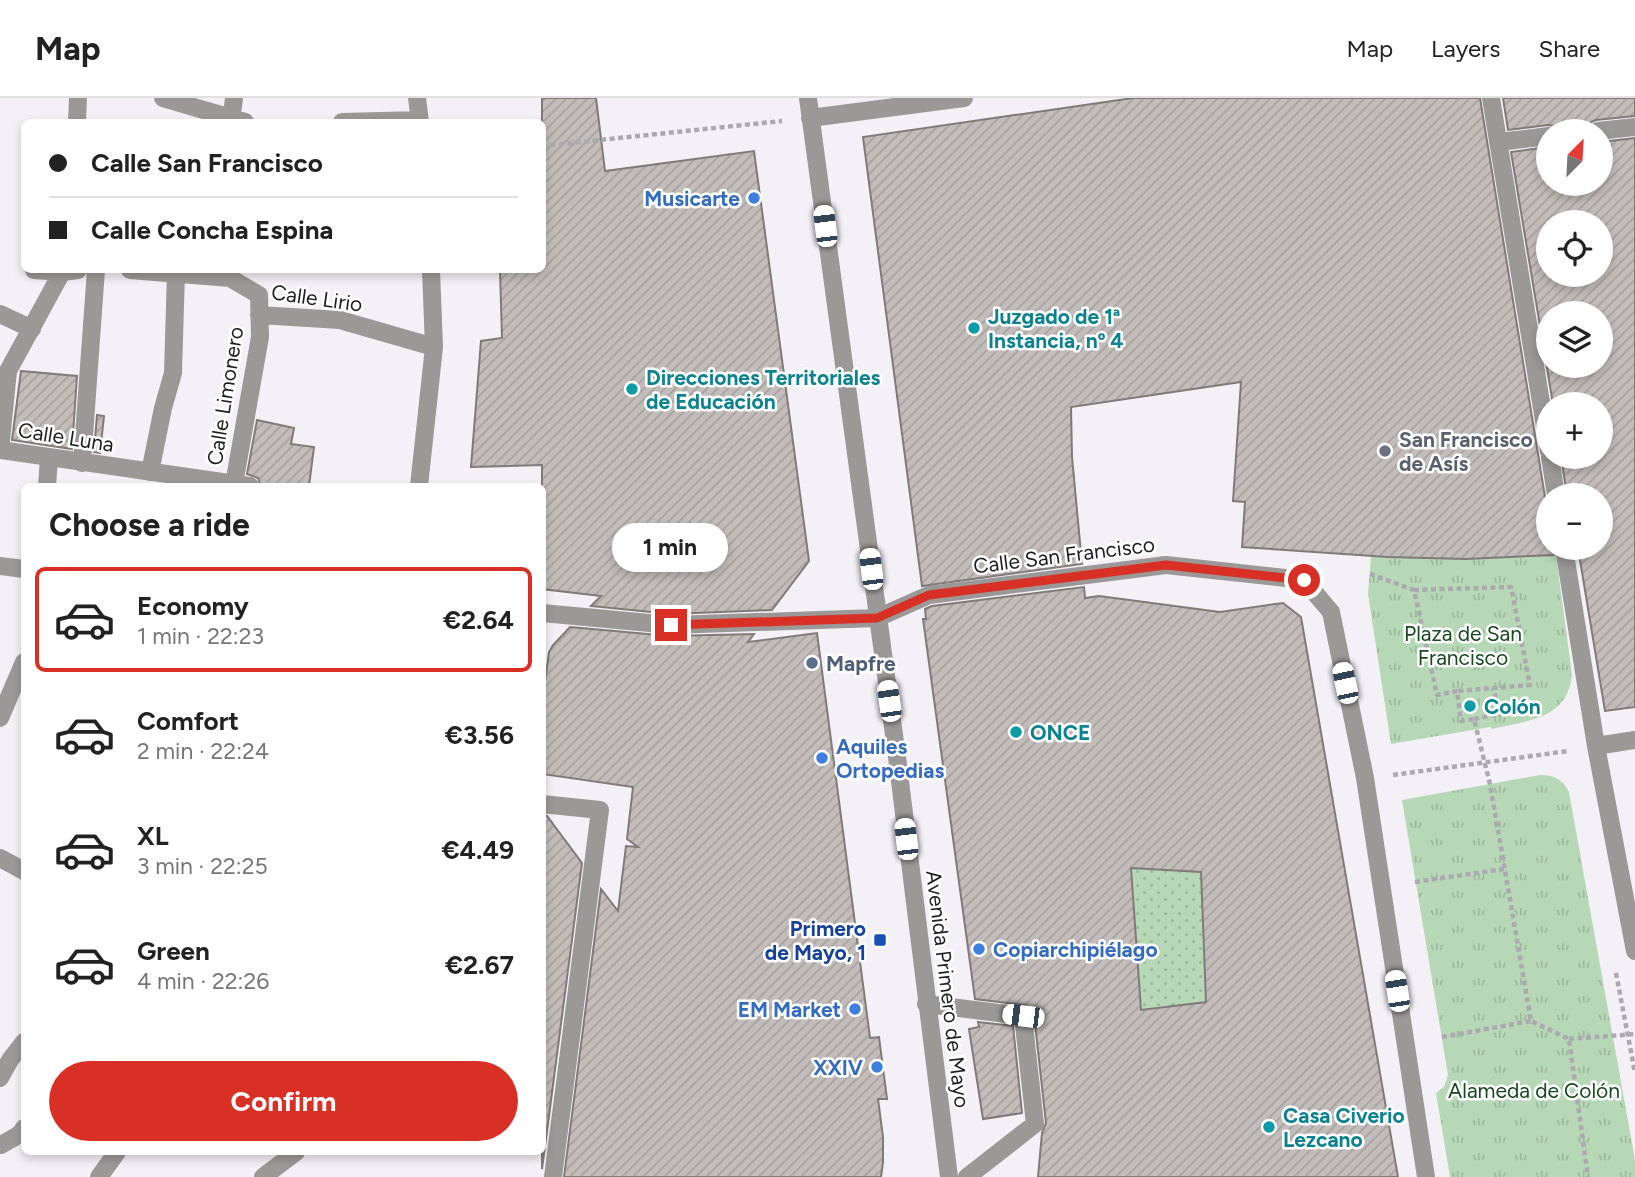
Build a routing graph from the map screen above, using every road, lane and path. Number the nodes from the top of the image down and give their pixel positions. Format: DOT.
graph roads {
  1 [pos="78,98"];
  2 [pos="234,98"];
  3 [pos="417,98"];
  4 [pos="808,98"];
  5 [pos="964,98"];
  6 [pos="1491,98"];
  7 [pos="168,99"];
  8 [pos="810,118"];
  9 [pos="77,119"];
  10 [pos="230,119"];
  11 [pos="236,119"];
  12 [pos="420,119"];
  13 [pos="1635,127"];
  14 [pos="1614,129"];
  15 [pos="1536,138"];
  16 [pos="1499,142"];
  17 [pos="546,146"];
  18 [pos="69,273"];
  19 [pos="96,273"];
  20 [pos="176,273"];
  21 [pos="203,273"];
  22 [pos="431,273"];
  23 [pos="230,274"];
  24 [pos="0,314"];
  25 [pos="259,314"];
  26 [pos="32,329"];
  27 [pos="434,347"];
  28 [pos="1539,392"];
  29 [pos="49,458"];
  30 [pos="82,463"];
  31 [pos="150,472"];
  32 [pos="127,478"];
  33 [pos="47,483"];
  34 [pos="228,483"];
  35 [pos="242,483"];
  36 [pos="419,483"];
  37 [pos="1566,560"];
  38 [pos="0,566"];
  39 [pos="21,569"];
  40 [pos="1370,574"];
  41 [pos="1414,590"];
  42 [pos="546,613"];
  43 [pos="877,618"];
  44 [pos="21,669"];
  45 [pos="1493,688"];
  46 [pos="1457,691"];
  47 [pos="0,718"];
  48 [pos="1474,719"];
  49 [pos="1635,740"];
  50 [pos="1596,747"];
  51 [pos="1485,764"];
  52 [pos="1365,778"];
  53 [pos="546,804"];
  54 [pos="0,858"];
  55 [pos="21,869"];
  56 [pos="1504,869"];
  57 [pos="1415,882"];
  58 [pos="1635,951"];
  59 [pos="926,1004"];
  60 [pos="1531,1021"];
  61 [pos="1635,1034"];
  62 [pos="1441,1037"];
  63 [pos="1569,1038"];
  64 [pos="21,1044"];
  65 [pos="5,1056"];
  66 [pos="0,1078"];
  67 [pos="0,1132"];
  68 [pos="21,1132"];
  69 [pos="0,1145"];
  70 [pos="115,1155"];
  71 [pos="292,1155"];
  72 [pos="99,1177"];
  73 [pos="263,1177"];
  74 [pos="553,1177"];
  75 [pos="949,1177"];
  76 [pos="967,1177"];
  77 [pos="1426,1177"];
  78 [pos="1588,1177"];
  1 -- 9 [label="street"];
  2 -- 11 [label="street"];
  3 -- 12 [label="street"];
  4 -- 8 [label="street, Avenida Primero de Mayo"];
  5 -- 8 [label="street"];
  6 -- 16 [label="street"];
  7 -- 10 [label="street"];
  8 -- 17 [label="path"];
  8 -- 43 [label="street, Avenida Primero de Mayo"];
  13 -- 14 [label="street"];
  15 -- 16 [label="street"];
  16 -- 28 [label="street"];
  18 -- 26 [label="street, Calle Luna"];
  19 -- 30 [label="street"];
  20 -- 31 [label="street"];
  21 -- 23 [label="street, Calle Lirio"];
  22 -- 27 [label="street"];
  23 -- 25 [label="street, Calle Lirio"];
  24 -- 26 [label="street"];
  25 -- 27 [label="street, Calle Lirio"];
  25 -- 35 [label="street, Calle Limonero"];
  26 -- 29 [label="street, Calle Luna"];
  27 -- 36 [label="street"];
  29 -- 30 [label="street, Calle Luna"];
  29 -- 33 [label="street"];
  30 -- 32 [label="street, Calle Luna"];
  31 -- 32 [label="street, Calle Luna"];
  31 -- 34 [label="street, Calle Luna"];
  37 -- 50 [label="street"];
  38 -- 39 [label="street"];
  40 -- 41 [label="path"];
  41 -- 45 [label="path"];
  41 -- 46 [label="path"];
  42 -- 43 [label="street"];
  43 -- 52 [label="street, Calle San Francisco"];
  43 -- 59 [label="street, Avenida Primero de Mayo"];
  44 -- 47 [label="street"];
  45 -- 46 [label="path"];
  45 -- 48 [label="path"];
  46 -- 48 [label="path"];
  48 -- 51 [label="path"];
  49 -- 50 [label="street"];
  50 -- 51 [label="path"];
  50 -- 58 [label="street"];
  51 -- 52 [label="path"];
  51 -- 56 [label="path"];
  52 -- 77 [label="street"];
  53 -- 74 [label="street"];
  54 -- 55 [label="street"];
  56 -- 57 [label="path"];
  56 -- 60 [label="path"];
  59 -- 75 [label="street, Avenida Primero de Mayo"];
  59 -- 76 [label="street"];
  60 -- 62 [label="path"];
  60 -- 63 [label="path"];
  61 -- 63 [label="path"];
  63 -- 78 [label="path"];
  64 -- 65 [label="street"];
  65 -- 66 [label="street"];
  67 -- 69 [label="street"];
  68 -- 69 [label="street"];
  70 -- 72 [label="street"];
  71 -- 73 [label="street"];
}
